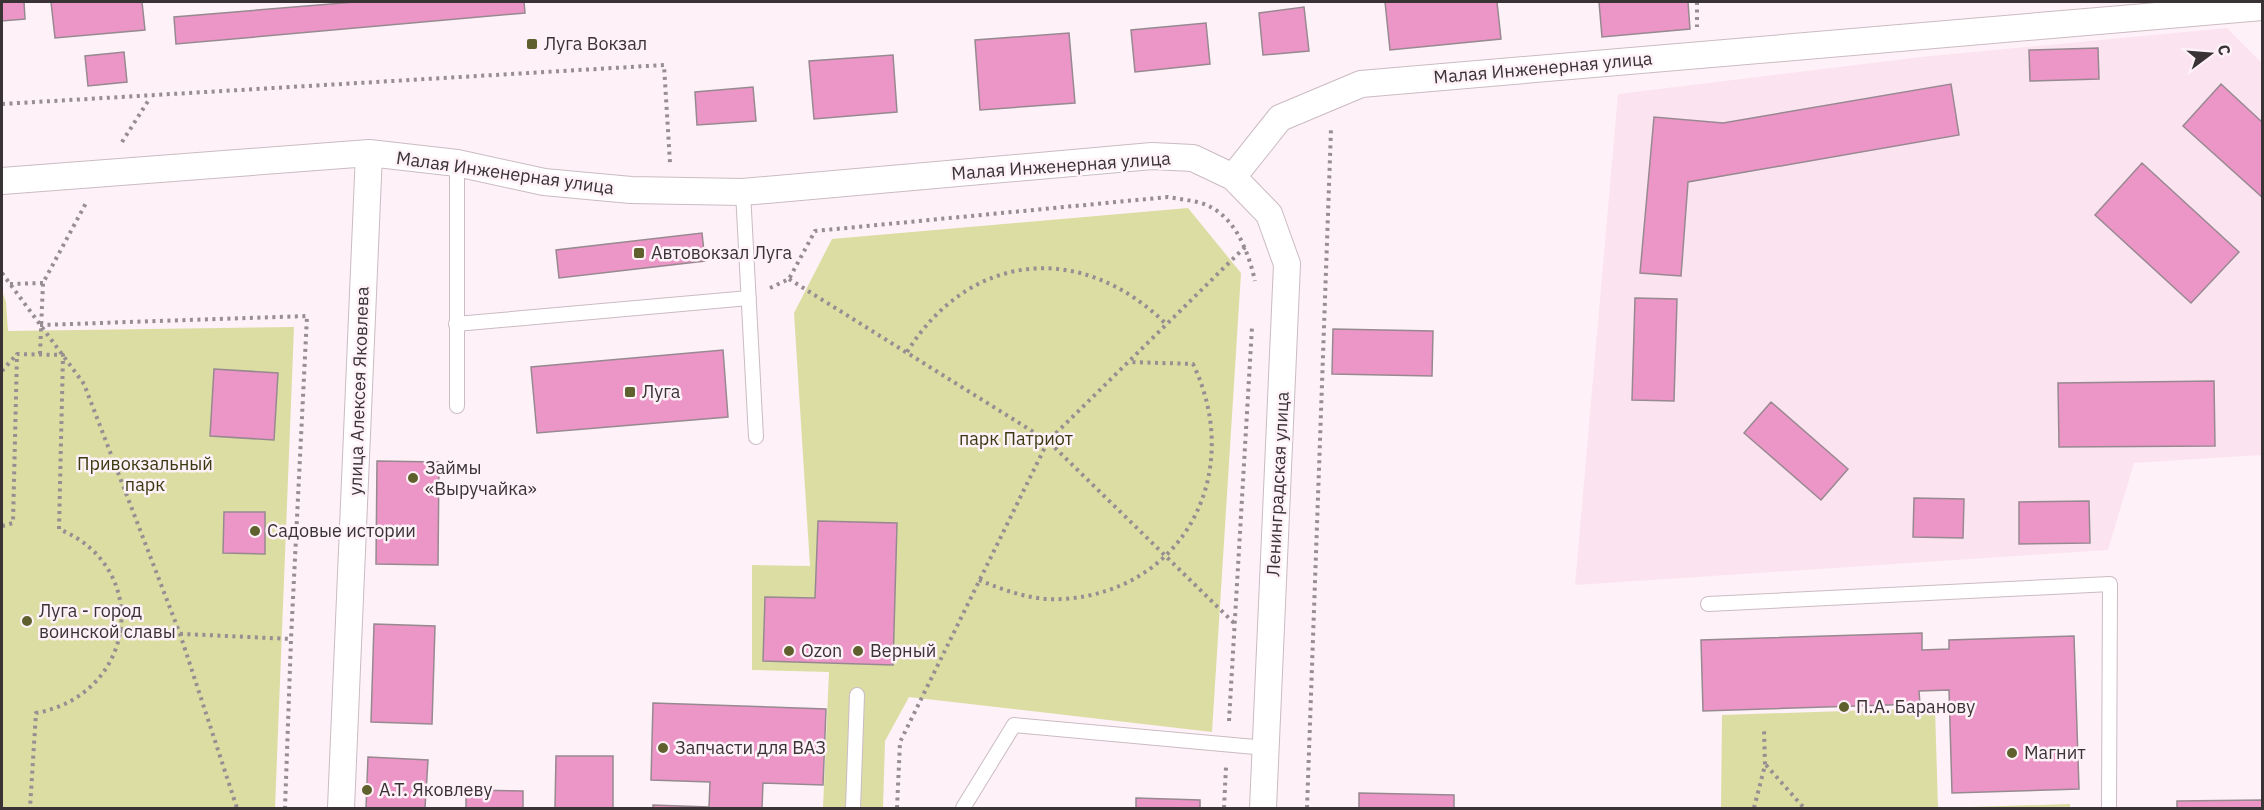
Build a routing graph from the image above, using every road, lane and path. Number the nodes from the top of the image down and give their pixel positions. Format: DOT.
graph roads {
  1 [pos="2262,7"];
  2 [pos="1332,96"];
  3 [pos="150,97"];
  4 [pos="2,104"];
  5 [pos="369,153"];
  6 [pos="457,163"];
  7 [pos="103,174"];
  8 [pos="1233,177"];
  9 [pos="2,181"];
  10 [pos="672,191"];
  11 [pos="743,192"];
  12 [pos="1246,246"];
  13 [pos="2,273"];
  14 [pos="789,279"];
  15 [pos="43,283"];
  16 [pos="9,284"];
  17 [pos="1254,292"];
  18 [pos="749,298"];
  19 [pos="1252,316"];
  20 [pos="456,324"];
  21 [pos="1166,324"];
  22 [pos="40,325"];
  23 [pos="907,352"];
  24 [pos="17,354"];
  25 [pos="40,354"];
  26 [pos="1128,362"];
  27 [pos="2,371"];
  28 [pos="457,406"];
  29 [pos="756,437"];
  30 [pos="1048,441"];
  31 [pos="2,526"];
  32 [pos="1165,556"];
  33 [pos="979,580"];
  34 [pos="1708,604"];
  35 [pos="1235,624"];
  36 [pos="120,631"];
  37 [pos="180,634"];
  38 [pos="291,639"];
  39 [pos="857,695"];
  40 [pos="1764,728"];
  41 [pos="1228,746"];
  42 [pos="1266,748"];
  43 [pos="1765,765"];
  44 [pos="30,808"];
  45 [pos="237,808"];
  46 [pos="285,808"];
  47 [pos="341,808"];
  48 [pos="853,808"];
  49 [pos="897,808"];
  50 [pos="963,808"];
  51 [pos="1224,808"];
  52 [pos="1263,808"];
  53 [pos="1307,808"];
  54 [pos="1754,808"];
  55 [pos="1804,808"];
  56 [pos="2109,808"];
  1 -- 2 [label="street, Малая Инженерная улица"];
  2 -- 8 [label="street, Малая Инженерная улица"];
  2 -- 53 [label="path"];
  3 -- 4 [label="path"];
  3 -- 7 [label="path"];
  3 -- 10 [label="path"];
  5 -- 6 [label="street, Малая Инженерная улица"];
  5 -- 7 [label="street, Малая Инженерная улица"];
  5 -- 47 [label="street, улица Алексея Яковлева"];
  6 -- 10 [label="street, Малая Инженерная улица"];
  6 -- 20 [label="lane"];
  7 -- 9 [label="street, Малая Инженерная улица"];
  7 -- 15 [label="path"];
  8 -- 11 [label="street, Малая Инженерная улица"];
  8 -- 42 [label="street, Ленинградская улица"];
  10 -- 11 [label="street, Малая Инженерная улица"];
  11 -- 18 [label="lane"];
  12 -- 14 [label="path"];
  12 -- 17 [label="path"];
  12 -- 21 [label="path"];
  13 -- 16 [label="path"];
  14 -- 18 [label="path"];
  14 -- 23 [label="path"];
  15 -- 16 [label="path"];
  15 -- 22 [label="path"];
  16 -- 22 [label="path"];
  18 -- 20 [label="lane"];
  18 -- 29 [label="lane"];
  19 -- 35 [label="path"];
  20 -- 28 [label="lane"];
  21 -- 23 [label="path"];
  21 -- 26 [label="path"];
  22 -- 25 [label="path"];
  22 -- 37 [label="path"];
  22 -- 38 [label="path"];
  23 -- 30 [label="path"];
  24 -- 25 [label="path"];
  24 -- 27 [label="path"];
  24 -- 31 [label="path"];
  25 -- 36 [label="path"];
  26 -- 30 [label="path"];
  26 -- 32 [label="path"];
  30 -- 32 [label="path"];
  30 -- 33 [label="path"];
  32 -- 33 [label="path"];
  32 -- 35 [label="path"];
  33 -- 49 [label="path"];
  34 -- 56 [label="lane"];
  35 -- 41 [label="path"];
  36 -- 37 [label="path"];
  36 -- 44 [label="path"];
  37 -- 38 [label="path"];
  37 -- 45 [label="path"];
  38 -- 46 [label="path"];
  39 -- 48 [label="lane"];
  40 -- 43 [label="path"];
  41 -- 42 [label="lane"];
  41 -- 50 [label="lane"];
  41 -- 51 [label="path"];
  42 -- 52 [label="street, Ленинградская улица"];
  43 -- 54 [label="path"];
  43 -- 55 [label="path"];
}
